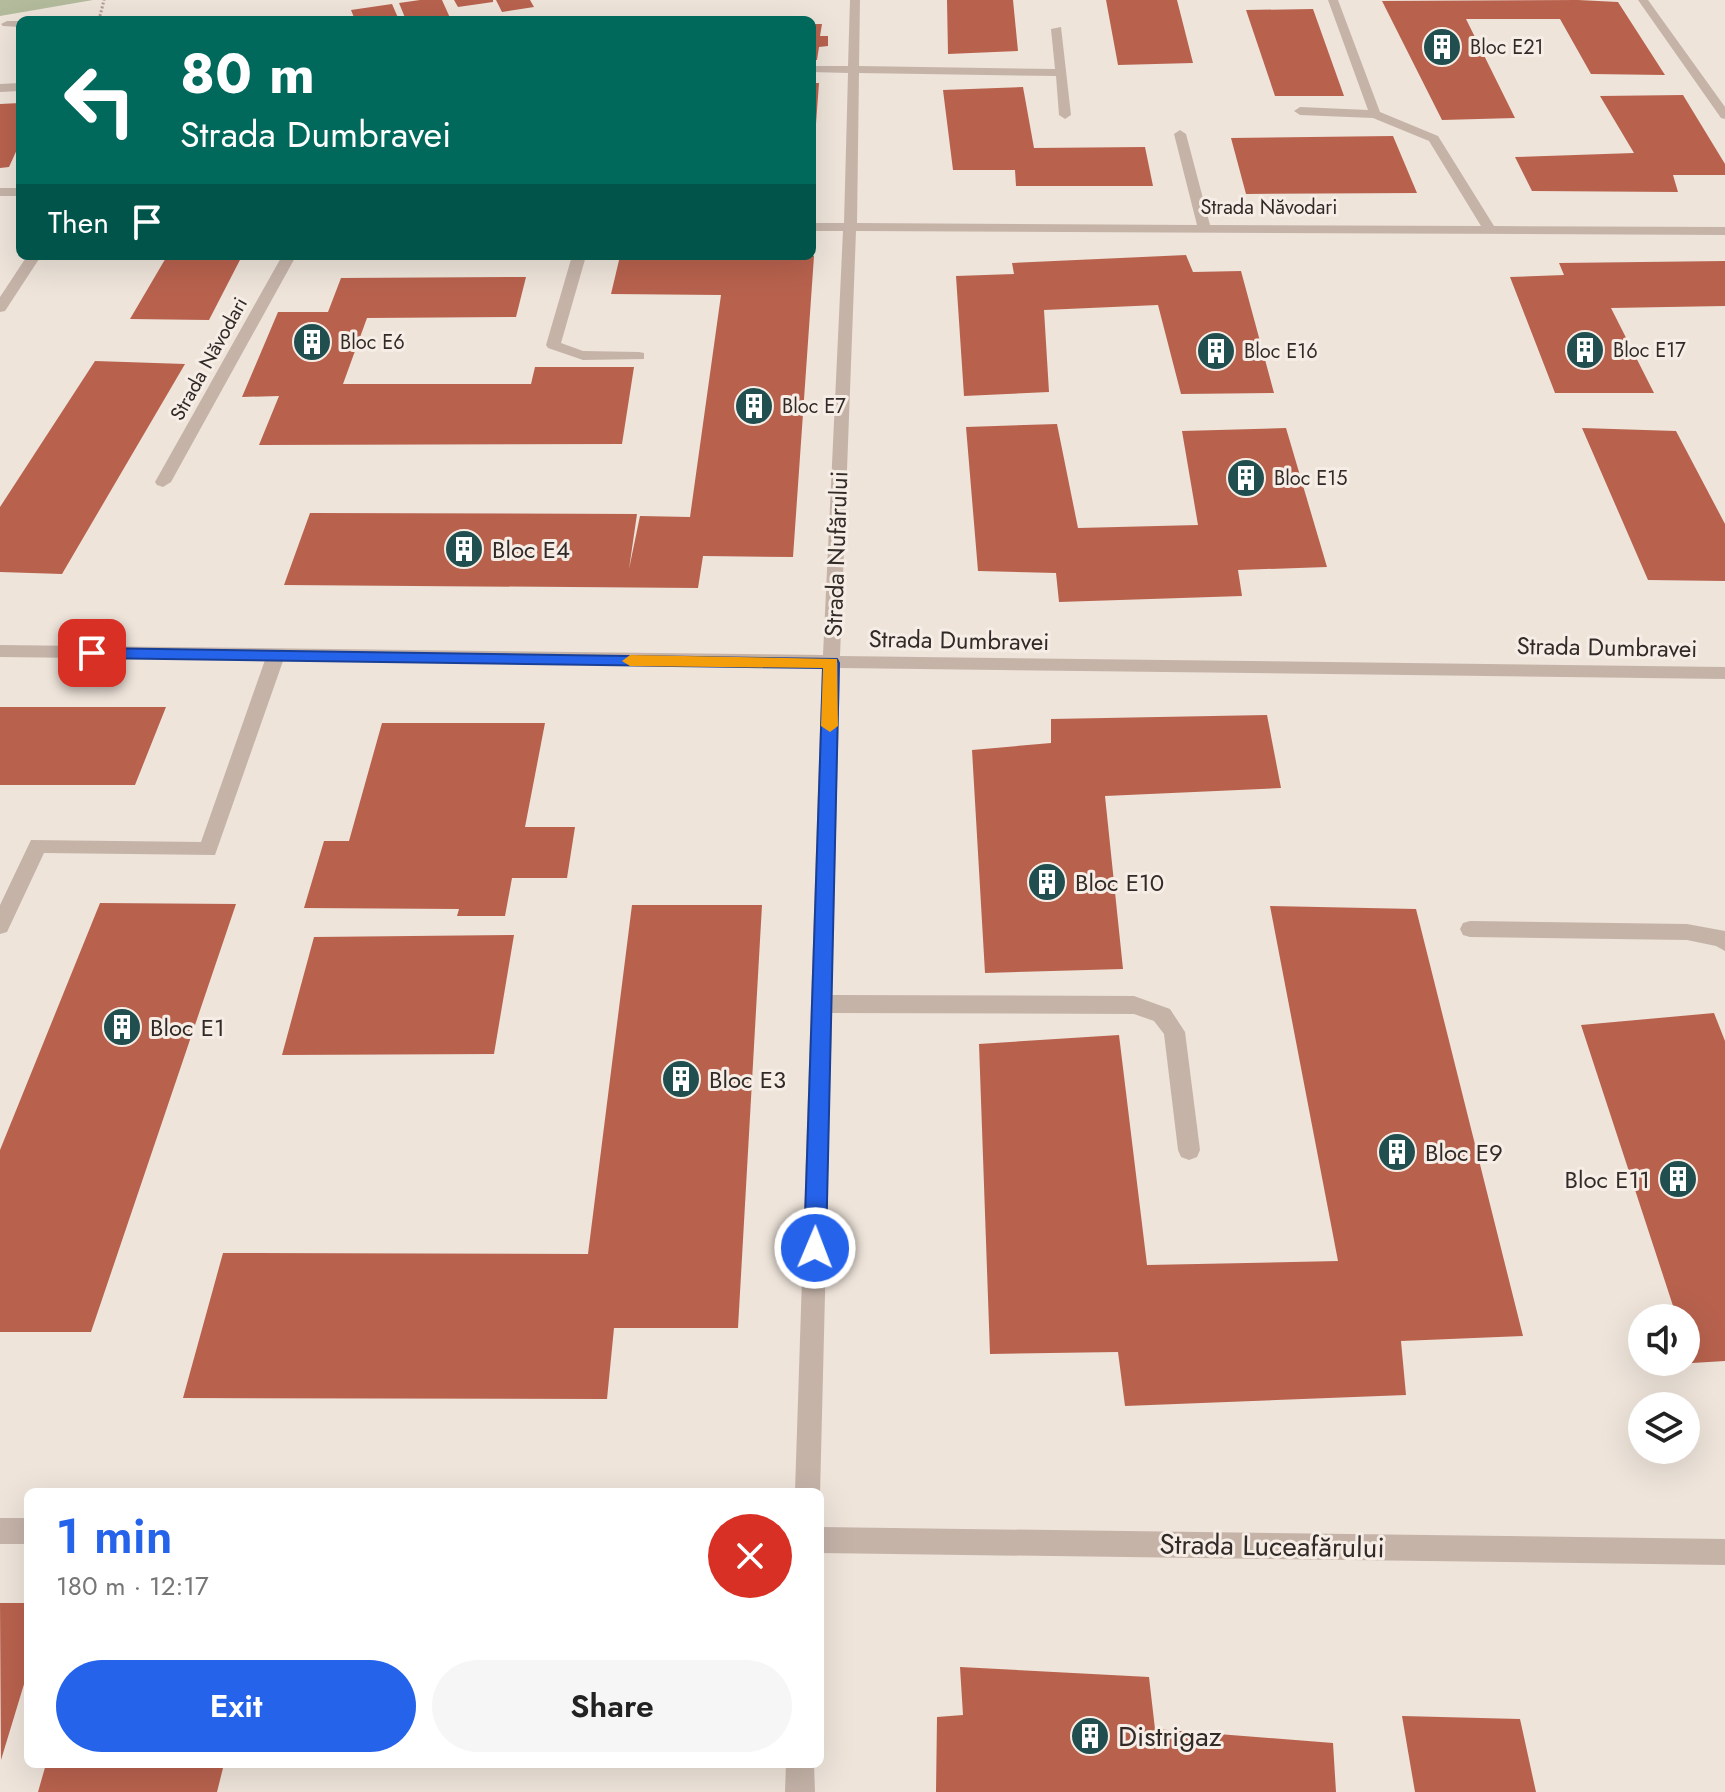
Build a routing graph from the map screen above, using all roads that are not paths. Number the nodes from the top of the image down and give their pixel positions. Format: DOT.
graph roads {
  1 [pos="855,0"];
  2 [pos="1333,0"];
  3 [pos="1643,0"];
  4 [pos="7,24"];
  5 [pos="16,24"];
  6 [pos="1057,29"];
  7 [pos="816,69"];
  8 [pos="855,69"];
  9 [pos="1061,73"];
  10 [pos="1708,91"];
  11 [pos="1725,92"];
  12 [pos="1300,111"];
  13 [pos="1375,114"];
  14 [pos="1065,115"];
  15 [pos="1725,115"];
  16 [pos="1180,134"];
  17 [pos="816,227"];
  18 [pos="1204,227"];
  19 [pos="850,228"];
  20 [pos="1489,228"];
  21 [pos="1725,231"];
  22 [pos="31,260"];
  23 [pos="287,260"];
  24 [pos="578,260"];
  25 [pos="0,308"];
  26 [pos="639,356"];
  27 [pos="163,482"];
  28 [pos="0,651"];
  29 [pos="275,657"];
  30 [pos="831,663"];
  31 [pos="1725,673"];
  32 [pos="0,926"];
  33 [pos="1470,929"];
  34 [pos="1725,943"];
  35 [pos="821,1004"];
  36 [pos="1189,1150"];
  37 [pos="808,1488"];
  38 [pos="0,1531"];
  39 [pos="24,1531"];
  40 [pos="824,1540"];
  41 [pos="1725,1552"];
  42 [pos="800,1768"];
  43 [pos="800,1792"];
  1 -- 8 [label="street, Strada Nufărului"];
  2 -- 13 [label="street"];
  3 -- 10 [label="street"];
  4 -- 5 [label="street"];
  6 -- 9 [label="street"];
  7 -- 8 [label="street"];
  8 -- 9 [label="street"];
  8 -- 19 [label="street, Strada Nufărului"];
  9 -- 14 [label="street"];
  10 -- 11 [label="street"];
  10 -- 15 [label="street"];
  12 -- 13 [label="street"];
  13 -- 20 [label="street"];
  16 -- 18 [label="street"];
  17 -- 19 [label="street, Strada Năvodari"];
  18 -- 19 [label="street, Strada Năvodari"];
  18 -- 20 [label="street, Strada Năvodari"];
  19 -- 30 [label="street, Strada Nufărului"];
  20 -- 21 [label="street, Strada Năvodari"];
  22 -- 25 [label="street"];
  23 -- 27 [label="street, Strada Năvodari"];
  24 -- 26 [label="street"];
  28 -- 29 [label="street, Strada Dumbravei"];
  29 -- 30 [label="street, Strada Dumbravei"];
  29 -- 32 [label="street"];
  30 -- 31 [label="street, Strada Dumbravei"];
  30 -- 35 [label="street, Strada Nufărului"];
  33 -- 34 [label="street"];
  35 -- 36 [label="street"];
  35 -- 37 [label="street, Strada Nufărului"];
  38 -- 39 [label="street"];
  40 -- 41 [label="street, Strada Luceafărului"];
  42 -- 43 [label="street"];
}
